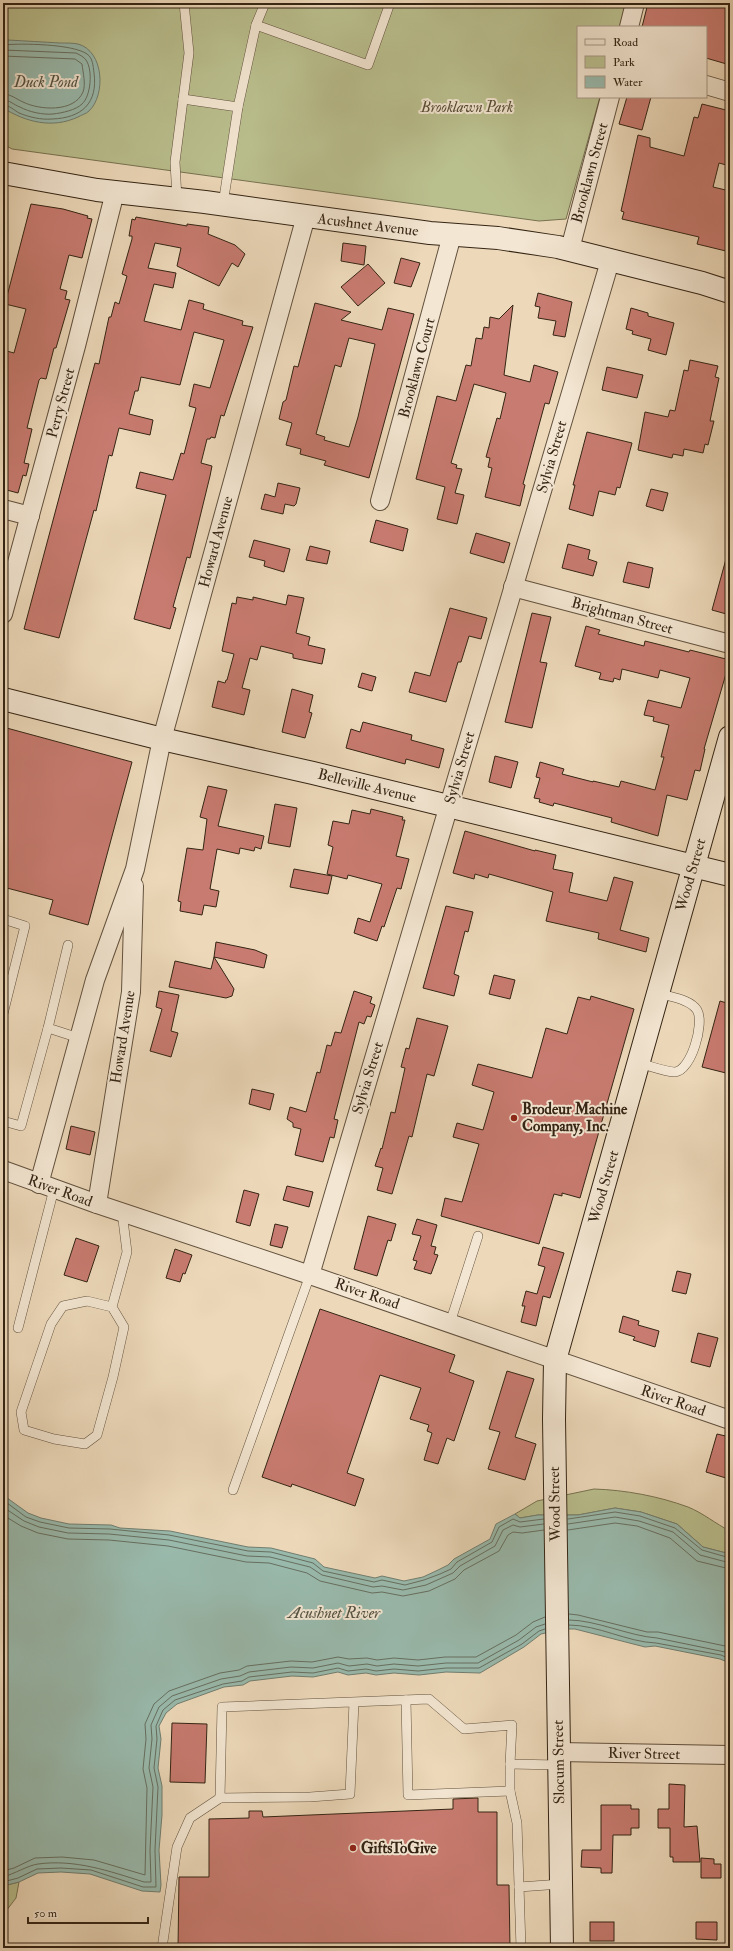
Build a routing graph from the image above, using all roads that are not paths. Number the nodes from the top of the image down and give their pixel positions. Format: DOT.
graph roads {
  1 [pos="184,3"];
  2 [pos="265,3"];
  3 [pos="390,3"];
  4 [pos="635,3"];
  5 [pos="256,25"];
  6 [pos="629,26"];
  7 [pos="707,85"];
  8 [pos="730,92"];
  9 [pos="610,98"];
  10 [pos="183,99"];
  11 [pos="238,107"];
  12 [pos="3,173"];
  13 [pos="115,192"];
  14 [pos="177,199"];
  15 [pos="223,204"];
  16 [pos="306,216"];
  17 [pos="452,235"];
  18 [pos="570,249"];
  19 [pos="610,261"];
  20 [pos="730,292"];
  21 [pos="380,501"];
  22 [pos="3,509"];
  23 [pos="30,516"];
  24 [pos="513,587"];
  25 [pos="3,614"];
  26 [pos="730,644"];
  27 [pos="3,699"];
  28 [pos="730,737"];
  29 [pos="162,739"];
  30 [pos="448,806"];
  31 [pos="694,866"];
  32 [pos="135,869"];
  33 [pos="730,875"];
  34 [pos="3,919"];
  35 [pos="68,945"];
  36 [pos="658,993"];
  37 [pos="3,1014"];
  38 [pos="48,1028"];
  39 [pos="79,1038"];
  40 [pos="638,1063"];
  41 [pos="3,1121"];
  42 [pos="3,1170"];
  43 [pos="47,1186"];
  44 [pos="97,1204"];
  45 [pos="122,1212"];
  46 [pos="478,1236"];
  47 [pos="310,1275"];
  48 [pos="112,1307"];
  49 [pos="450,1323"];
  50 [pos="18,1328"];
  51 [pos="555,1360"];
  52 [pos="730,1420"];
  53 [pos="233,1490"];
  54 [pos="556,1575"];
  55 [pos="406,1700"];
  56 [pos="354,1702"];
  57 [pos="730,1755"];
  58 [pos="558,1759"];
  59 [pos="510,1764"];
  60 [pos="510,1791"];
  61 [pos="220,1798"];
  62 [pos="560,1884"];
  63 [pos="519,1887"];
  64 [pos="162,1948"];
  65 [pos="521,1948"];
  66 [pos="562,1948"];
  1 -- 10 [label="lane"];
  2 -- 5 [label="lane"];
  3 -- 5 [label="lane"];
  4 -- 6 [label="street"];
  5 -- 11 [label="lane"];
  7 -- 8 [label="street"];
  9 -- 18 [label="street, Brooklawn Street"];
  10 -- 11 [label="lane"];
  10 -- 14 [label="lane"];
  11 -- 15 [label="lane"];
  12 -- 13 [label="main road, Acushnet Avenue"];
  13 -- 14 [label="main road, Acushnet Avenue"];
  13 -- 23 [label="street, Perry Street"];
  14 -- 15 [label="main road, Acushnet Avenue"];
  15 -- 16 [label="main road, Acushnet Avenue"];
  16 -- 17 [label="main road, Acushnet Avenue"];
  16 -- 29 [label="street, Howard Avenue"];
  17 -- 18 [label="main road, Acushnet Avenue"];
  17 -- 21 [label="street, Brooklawn Court"];
  18 -- 19 [label="main road, Acushnet Avenue"];
  19 -- 20 [label="main road, Acushnet Avenue"];
  19 -- 24 [label="street, Sylvia Street"];
  22 -- 23 [label="street"];
  23 -- 25 [label="street, Perry Street"];
  24 -- 26 [label="street, Brightman Street"];
  24 -- 30 [label="street, Sylvia Street"];
  27 -- 29 [label="main road, Belleville Avenue"];
  28 -- 31 [label="main road, Wood Street"];
  29 -- 30 [label="main road, Belleville Avenue"];
  29 -- 32 [label="street, Howard Avenue"];
  30 -- 31 [label="main road, Belleville Avenue"];
  30 -- 47 [label="street, Sylvia Street"];
  31 -- 33 [label="main road, Belleville Avenue"];
  31 -- 36 [label="main road, Wood Street"];
  32 -- 39 [label="street, Howard Avenue"];
  32 -- 44 [label="street, Howard Avenue"];
  34 -- 37 [label="lane"];
  35 -- 38 [label="lane"];
  36 -- 40 [label="main road, Wood Street"];
  36 -- 40 [label="lane"];
  38 -- 39 [label="lane"];
  38 -- 41 [label="lane"];
  39 -- 43 [label="street, Howard Avenue"];
  40 -- 51 [label="main road, Wood Street"];
  42 -- 43 [label="street, River Road"];
  43 -- 44 [label="street, River Road"];
  43 -- 50 [label="lane, Howard Avenue"];
  44 -- 45 [label="street, River Road"];
  45 -- 47 [label="street, River Road"];
  45 -- 48 [label="lane"];
  46 -- 49 [label="lane"];
  47 -- 49 [label="street, River Road"];
  47 -- 53 [label="lane"];
  48 -- 48 [label="lane"];
  49 -- 51 [label="street, River Road"];
  51 -- 52 [label="street, River Road"];
  51 -- 54 [label="main road, Wood Street"];
  54 -- 58 [label="main road, Slocum Street"];
  55 -- 56 [label="lane"];
  55 -- 59 [label="lane"];
  55 -- 60 [label="lane"];
  56 -- 61 [label="lane"];
  56 -- 61 [label="lane"];
  57 -- 58 [label="street, River Street"];
  58 -- 59 [label="lane"];
  58 -- 62 [label="main road, Slocum Street"];
  59 -- 60 [label="lane"];
  60 -- 63 [label="lane"];
  61 -- 64 [label="lane"];
  62 -- 63 [label="lane"];
  62 -- 66 [label="main road, Slocum Street"];
  63 -- 65 [label="lane"];
}
